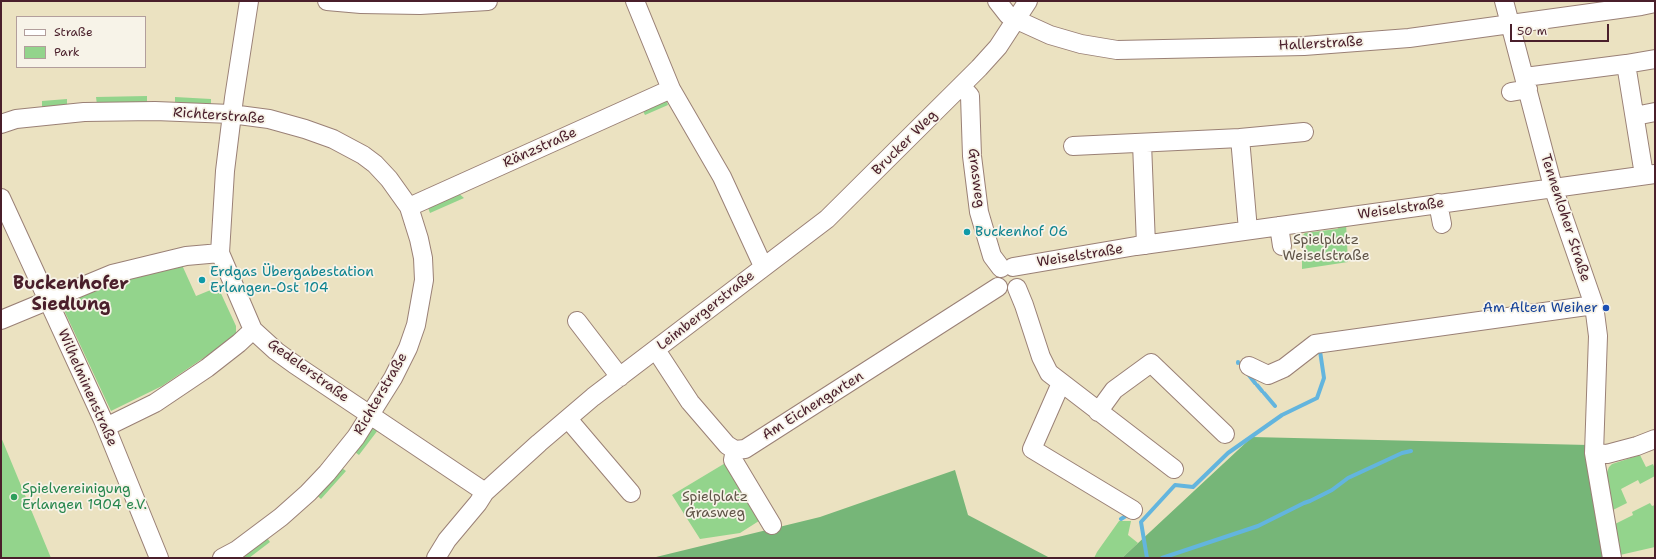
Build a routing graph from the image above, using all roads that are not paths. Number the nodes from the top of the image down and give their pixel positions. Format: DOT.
graph roads {
  1 [pos="249,1"];
  2 [pos="328,1"];
  3 [pos="488,1"];
  4 [pos="635,1"];
  5 [pos="997,1"];
  6 [pos="1028,1"];
  7 [pos="1504,1"];
  8 [pos="1655,3"];
  9 [pos="1017,20"];
  10 [pos="1511,24"];
  11 [pos="1655,59"];
  12 [pos="1626,64"];
  13 [pos="1521,86"];
  14 [pos="962,87"];
  15 [pos="671,89"];
  16 [pos="1655,112"];
  17 [pos="232,114"];
  18 [pos="1635,116"];
  19 [pos="1,124"];
  20 [pos="1304,132"];
  21 [pos="1240,138"];
  22 [pos="1142,143"];
  23 [pos="1073,146"];
  24 [pos="1650,174"];
  25 [pos="1553,187"];
  26 [pos="1,198"];
  27 [pos="1438,203"];
  28 [pos="409,207"];
  29 [pos="1442,224"];
  30 [pos="1279,226"];
  31 [pos="1248,230"];
  32 [pos="1146,245"];
  33 [pos="1282,246"];
  34 [pos="220,253"];
  35 [pos="763,266"];
  36 [pos="1007,268"];
  37 [pos="998,287"];
  38 [pos="1017,288"];
  39 [pos="48,300"];
  40 [pos="1594,305"];
  41 [pos="1,320"];
  42 [pos="577,321"];
  43 [pos="254,330"];
  44 [pos="656,350"];
  45 [pos="1249,366"];
  46 [pos="620,377"];
  47 [pos="1061,383"];
  48 [pos="1098,412"];
  49 [pos="371,416"];
  50 [pos="568,419"];
  51 [pos="106,427"];
  52 [pos="1225,434"];
  53 [pos="1655,439"];
  54 [pos="734,450"];
  55 [pos="1594,453"];
  56 [pos="1174,469"];
  57 [pos="485,492"];
  58 [pos="631,493"];
  59 [pos="1133,510"];
  60 [pos="772,525"];
  61 [pos="234,555"];
  62 [pos="159,558"];
  63 [pos="436,558"];
  64 [pos="1612,558"];
  1 -- 17 [label="street, Gedelerstraße"];
  2 -- 3 [label="street"];
  4 -- 15 [label="street, Leimbergerstraße"];
  5 -- 9 [label="street, Hallerstraße"];
  6 -- 9 [label="street, Brucker Weg"];
  7 -- 10 [label="street, Tennenloher Straße"];
  8 -- 10 [label="street, Hallerstraße"];
  9 -- 10 [label="street, Hallerstraße"];
  9 -- 14 [label="street, Brucker Weg"];
  10 -- 13 [label="street, Tennenloher Straße"];
  11 -- 12 [label="street"];
  12 -- 13 [label="street"];
  12 -- 18 [label="street"];
  13 -- 25 [label="street, Tennenloher Straße"];
  14 -- 35 [label="street, Brucker Weg"];
  14 -- 36 [label="street, Grasweg"];
  15 -- 28 [label="street, Ränzstraße"];
  15 -- 35 [label="street, Leimbergerstraße"];
  16 -- 18 [label="street"];
  17 -- 19 [label="street, Richterstraße"];
  17 -- 28 [label="street, Richterstraße"];
  17 -- 34 [label="street, Gedelerstraße"];
  18 -- 24 [label="street"];
  20 -- 21 [label="street"];
  21 -- 22 [label="street"];
  21 -- 31 [label="street"];
  22 -- 23 [label="street"];
  22 -- 32 [label="street"];
  24 -- 25 [label="street, Weiselstraße"];
  25 -- 27 [label="street, Weiselstraße"];
  25 -- 40 [label="street, Tennenloher Straße"];
  26 -- 39 [label="street, Wilhelminenstraße"];
  27 -- 29 [label="street"];
  27 -- 30 [label="street, Weiselstraße"];
  28 -- 49 [label="street, Richterstraße"];
  30 -- 31 [label="street, Weiselstraße"];
  30 -- 33 [label="street"];
  31 -- 32 [label="street, Weiselstraße"];
  32 -- 36 [label="street, Weiselstraße"];
  34 -- 39 [label="street"];
  34 -- 43 [label="street, Gedelerstraße"];
  35 -- 44 [label="street, Leimbergerstraße"];
  36 -- 37 [label="street"];
  36 -- 38 [label="street, Grasweg"];
  37 -- 38 [label="street"];
  37 -- 54 [label="street, Am Eichengarten"];
  38 -- 47 [label="street, Grasweg"];
  39 -- 41 [label="street"];
  39 -- 51 [label="street, Wilhelminenstraße"];
  40 -- 45 [label="street"];
  40 -- 55 [label="street, Tennenloher Straße"];
  42 -- 46 [label="street"];
  43 -- 49 [label="street, Gedelerstraße"];
  43 -- 51 [label="street"];
  44 -- 46 [label="street, Leimbergerstraße"];
  44 -- 54 [label="street"];
  46 -- 50 [label="street, Leimbergerstraße"];
  47 -- 48 [label="street, Grasweg"];
  47 -- 59 [label="street"];
  48 -- 52 [label="street"];
  48 -- 56 [label="street, Grasweg"];
  49 -- 57 [label="street, Gedelerstraße"];
  49 -- 61 [label="street, Richterstraße"];
  50 -- 57 [label="street, Leimbergerstraße"];
  50 -- 58 [label="street"];
  51 -- 62 [label="street, Wilhelminenstraße"];
  53 -- 55 [label="street"];
  54 -- 60 [label="street"];
  55 -- 64 [label="street, Tennenloher Straße"];
  57 -- 63 [label="street, Leimbergerstraße"];
}
